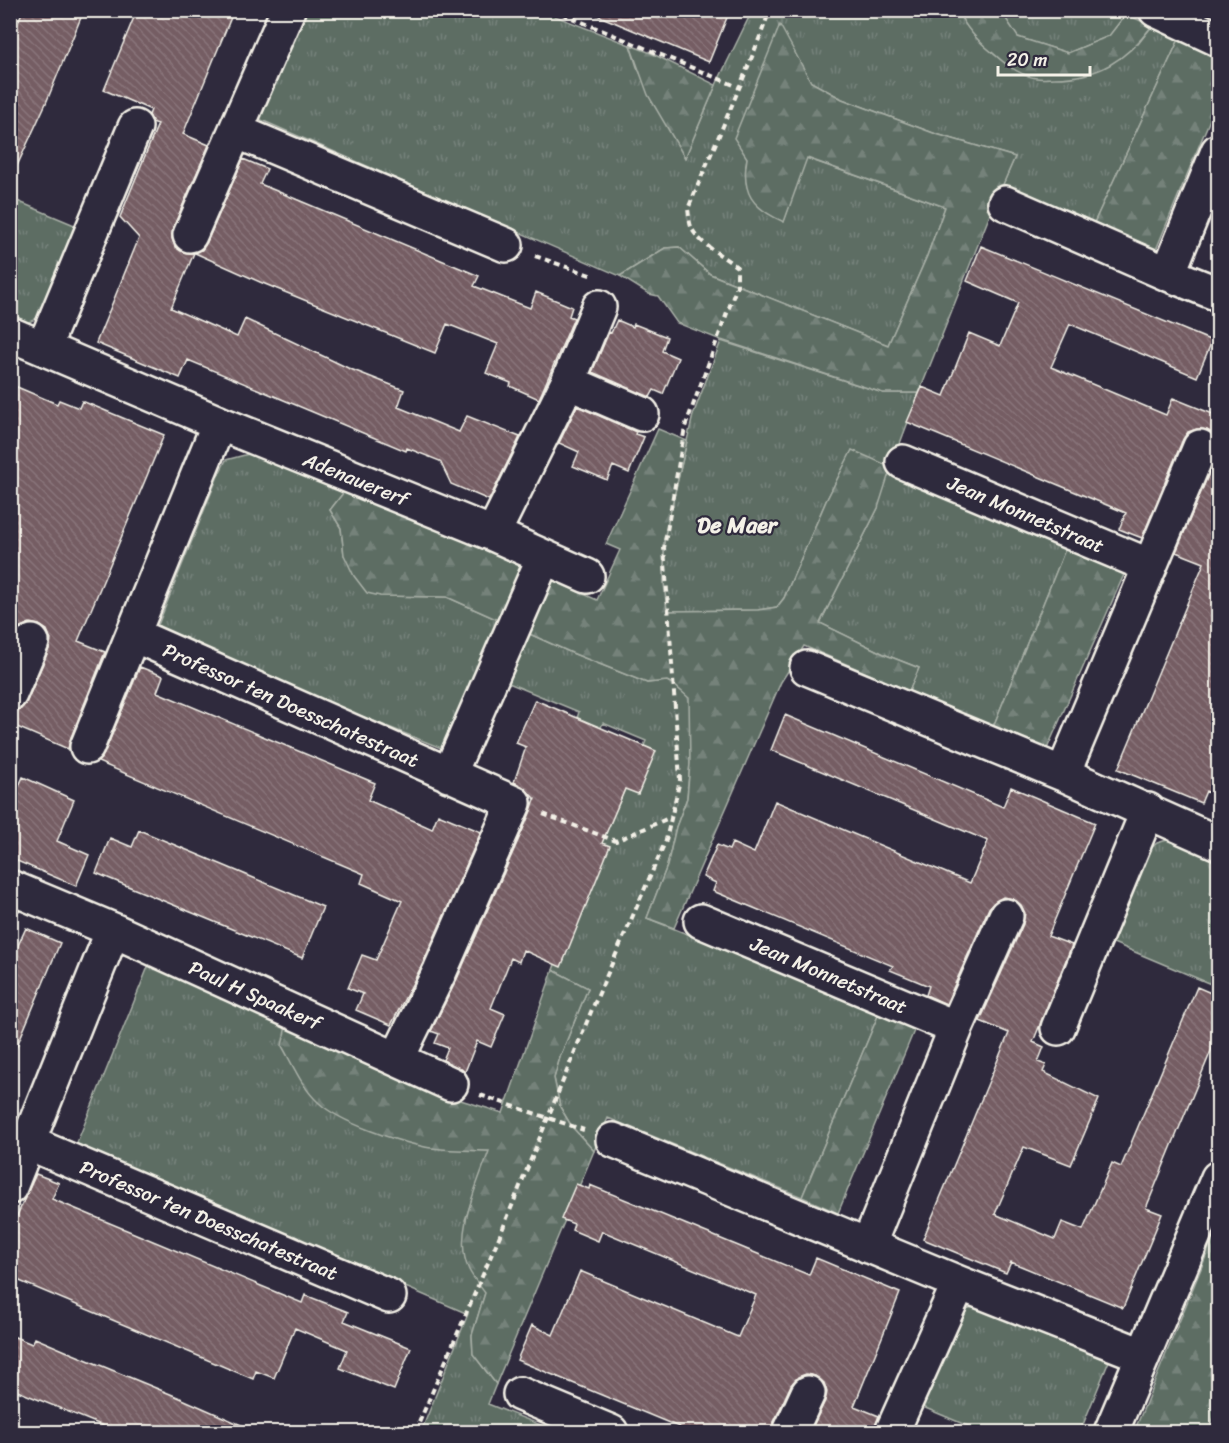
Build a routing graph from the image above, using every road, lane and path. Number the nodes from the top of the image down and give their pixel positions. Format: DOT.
graph roads {
  1 [pos="288,10"];
  2 [pos="553,10"];
  3 [pos="770,10"];
  4 [pos="1156,10"];
  5 [pos="1218,39"];
  6 [pos="741,88"];
  7 [pos="135,128"];
  8 [pos="236,132"];
  9 [pos="1218,150"];
  10 [pos="1005,203"];
  11 [pos="190,235"];
  12 [pos="506,245"];
  13 [pos="1168,274"];
  14 [pos="599,292"];
  15 [pos="1218,294"];
  16 [pos="10,334"];
  17 [pos="44,347"];
  18 [pos="568,382"];
  19 [pos="642,414"];
  20 [pos="219,423"];
  21 [pos="1200,447"];
  22 [pos="903,462"];
  23 [pos="493,534"];
  24 [pos="544,557"];
  25 [pos="1149,566"];
  26 [pos="587,576"];
  27 [pos="134,635"];
  28 [pos="32,642"];
  29 [pos="807,668"];
  30 [pos="10,694"];
  31 [pos="87,747"];
  32 [pos="1063,774"];
  33 [pos="448,775"];
  34 [pos="509,801"];
  35 [pos="1148,810"];
  36 [pos="671,817"];
  37 [pos="1218,843"];
  38 [pos="10,887"];
  39 [pos="1006,916"];
  40 [pos="701,921"];
  41 [pos="113,930"];
  42 [pos="956,1028"];
  43 [pos="1058,1028"];
  44 [pos="397,1059"];
  45 [pos="452,1084"];
  46 [pos="547,1119"];
  47 [pos="613,1140"];
  48 [pos="29,1143"];
  49 [pos="1218,1178"];
  50 [pos="10,1187"];
  51 [pos="868,1246"];
  52 [pos="958,1282"];
  53 [pos="389,1296"];
  54 [pos="1142,1355"];
  55 [pos="520,1394"];
  56 [pos="808,1394"];
  57 [pos="415,1432"];
  58 [pos="611,1432"];
  59 [pos="790,1432"];
  60 [pos="892,1432"];
  61 [pos="1111,1432"];
  1 -- 8 [label="street"];
  2 -- 6 [label="path"];
  3 -- 6 [label="path"];
  4 -- 5 [label="street"];
  6 -- 36 [label="path"];
  7 -- 17 [label="street"];
  8 -- 11 [label="street"];
  8 -- 12 [label="street"];
  9 -- 13 [label="street"];
  10 -- 13 [label="street"];
  12 -- 14 [label="path"];
  13 -- 15 [label="street"];
  14 -- 18 [label="street"];
  16 -- 17 [label="street"];
  17 -- 20 [label="street"];
  18 -- 19 [label="street"];
  18 -- 23 [label="street"];
  20 -- 23 [label="street, Adenauererf"];
  20 -- 27 [label="street"];
  21 -- 25 [label="street"];
  22 -- 25 [label="street, Jean Monnetstraat"];
  23 -- 24 [label="street, Adenauererf"];
  24 -- 26 [label="street, Adenauererf"];
  24 -- 33 [label="street"];
  25 -- 32 [label="street"];
  27 -- 31 [label="street"];
  27 -- 33 [label="street, Professor ten Doesschatestraat"];
  28 -- 30 [label="street"];
  29 -- 32 [label="street"];
  32 -- 35 [label="street"];
  33 -- 34 [label="street, Professor ten Doesschatestraat"];
  34 -- 36 [label="path"];
  34 -- 44 [label="street"];
  35 -- 37 [label="street"];
  35 -- 43 [label="street"];
  36 -- 46 [label="path"];
  38 -- 41 [label="street"];
  39 -- 42 [label="street"];
  40 -- 42 [label="street, Jean Monnetstraat"];
  41 -- 44 [label="street, Paul H Spaakerf"];
  41 -- 48 [label="street"];
  42 -- 51 [label="street"];
  44 -- 45 [label="street, Paul H Spaakerf"];
  45 -- 46 [label="path"];
  46 -- 47 [label="path"];
  46 -- 57 [label="path"];
  47 -- 51 [label="street"];
  48 -- 50 [label="street"];
  48 -- 53 [label="street, Professor ten Doesschatestraat"];
  49 -- 54 [label="street"];
  51 -- 52 [label="street"];
  52 -- 54 [label="street"];
  52 -- 60 [label="street"];
  54 -- 61 [label="street"];
  55 -- 58 [label="street"];
  56 -- 59 [label="street"];
}
